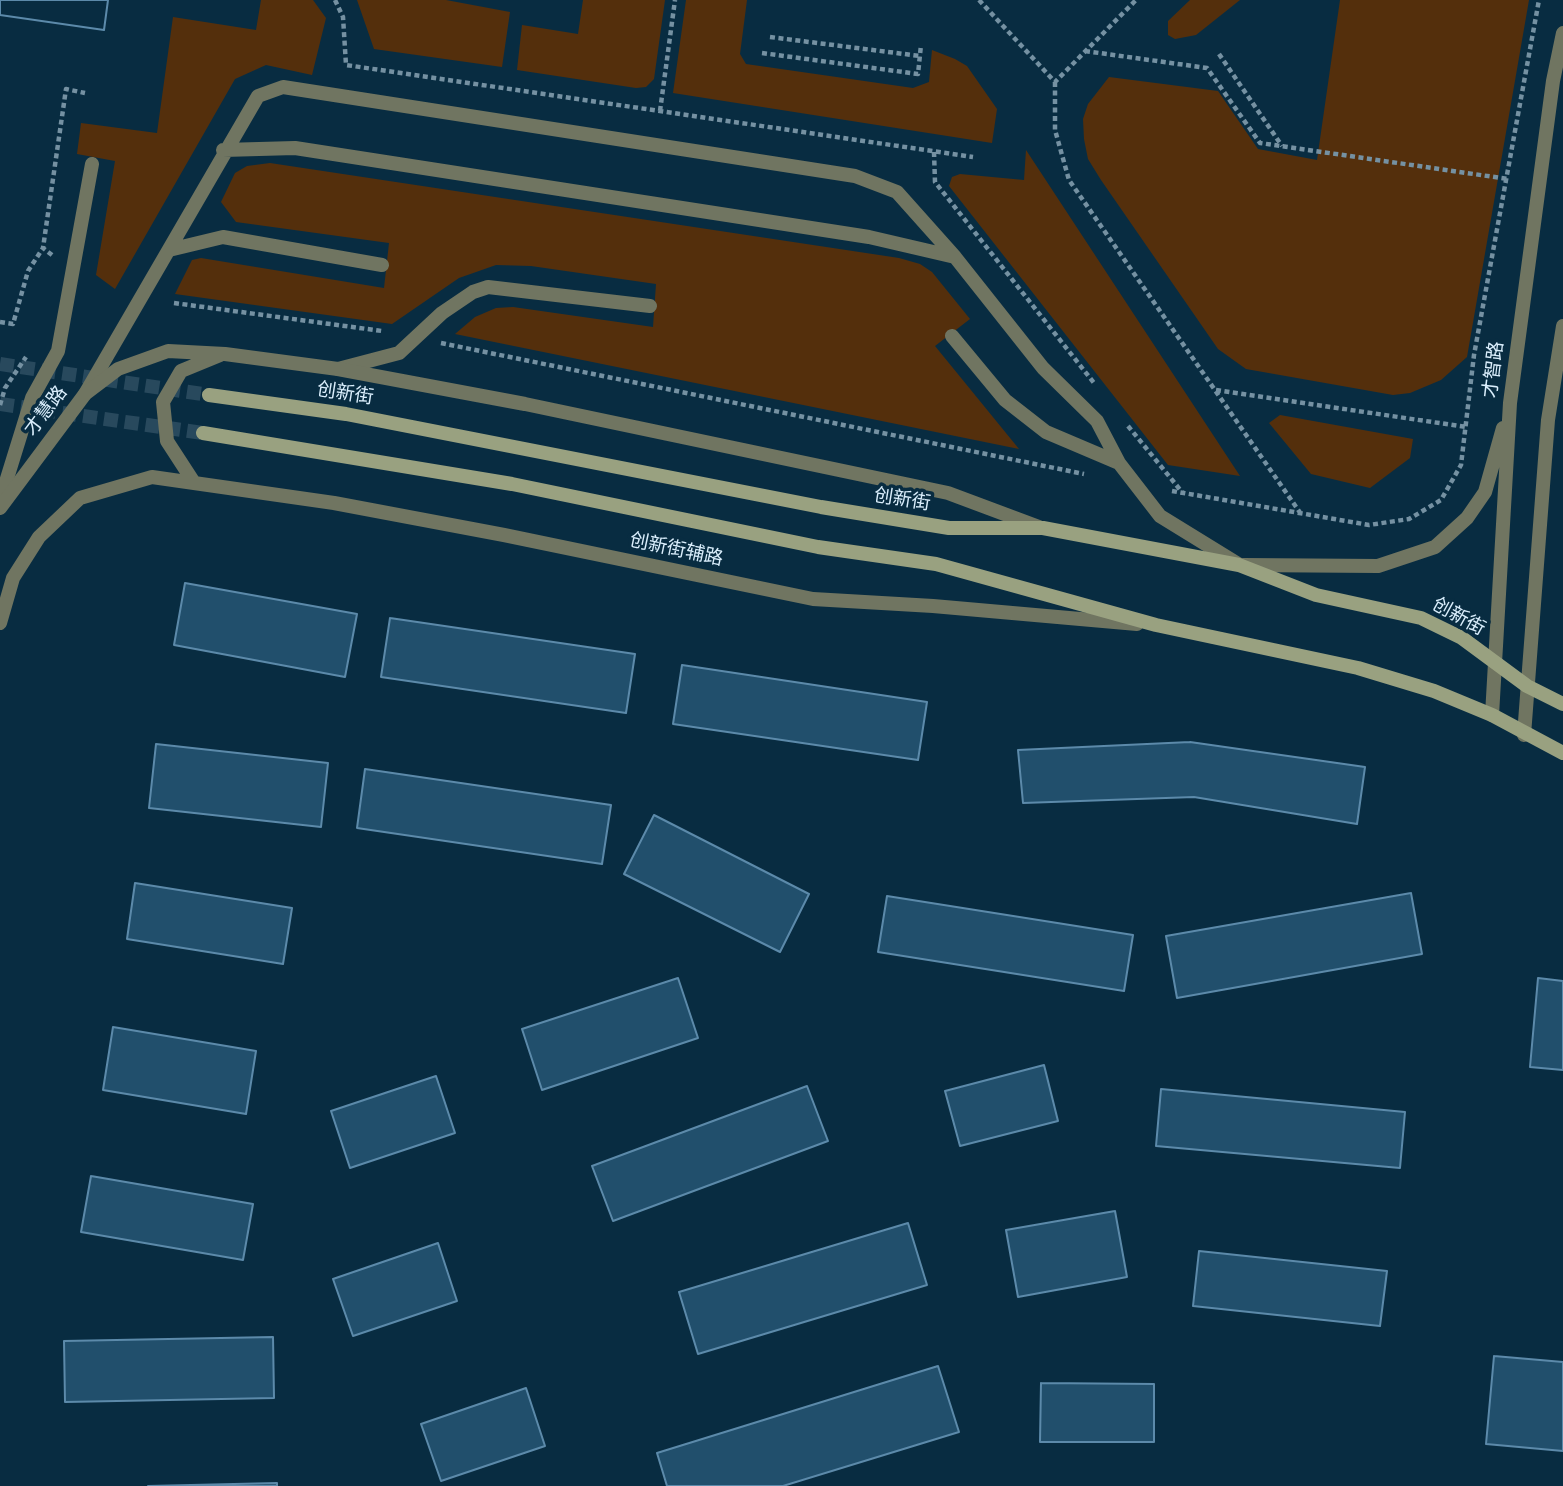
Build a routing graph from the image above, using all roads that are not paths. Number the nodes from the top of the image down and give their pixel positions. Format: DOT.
graph roads {
  1 [pos="1563,33"];
  2 [pos="223,150"];
  3 [pos="92,164"];
  4 [pos="169,250"];
  5 [pos="955,257"];
  6 [pos="382,265"];
  7 [pos="650,306"];
  8 [pos="1563,326"];
  9 [pos="952,336"];
  10 [pos="225,354"];
  11 [pos="338,369"];
  12 [pos="85,394"];
  13 [pos="209,395"];
  14 [pos="1510,403"];
  15 [pos="203,433"];
  16 [pos="1119,463"];
  17 [pos="193,481"];
  18 [pos="0,501"];
  19 [pos="0,508"];
  20 [pos="1044,528"];
  21 [pos="1239,565"];
  22 [pos="0,623"];
  23 [pos="1156,625"];
  24 [pos="1495,664"];
  25 [pos="1527,686"];
  26 [pos="1563,704"];
  27 [pos="1492,715"];
  28 [pos="1524,735"];
  29 [pos="1563,753"];
  1 -- 14 [label="street, 才智路"];
  2 -- 4 [label="street"];
  2 -- 5 [label="street"];
  2 -- 5 [label="street"];
  3 -- 18 [label="street"];
  4 -- 6 [label="street"];
  4 -- 12 [label="street"];
  5 -- 16 [label="street"];
  7 -- 11 [label="street"];
  8 -- 25 [label="street"];
  9 -- 16 [label="street"];
  10 -- 11 [label="street"];
  10 -- 12 [label="street, 才慧路"];
  10 -- 17 [label="street"];
  11 -- 20 [label="street"];
  12 -- 19 [label="street, 才慧路"];
  13 -- 20 [label="main road, 创新街"];
  14 -- 21 [label="street"];
  14 -- 24 [label="street, 才智路"];
  15 -- 23 [label="main road"];
  16 -- 21 [label="street"];
  17 -- 22 [label="street"];
  17 -- 23 [label="street, 创新街辅路"];
  20 -- 21 [label="main road, 创新街"];
  21 -- 24 [label="main road, 创新街"];
  23 -- 27 [label="main road"];
  24 -- 25 [label="main road, 创新街"];
  24 -- 27 [label="street, 才智路"];
  25 -- 26 [label="main road, 创新街"];
  25 -- 28 [label="street"];
  27 -- 28 [label="main road"];
  28 -- 29 [label="main road"];
}
